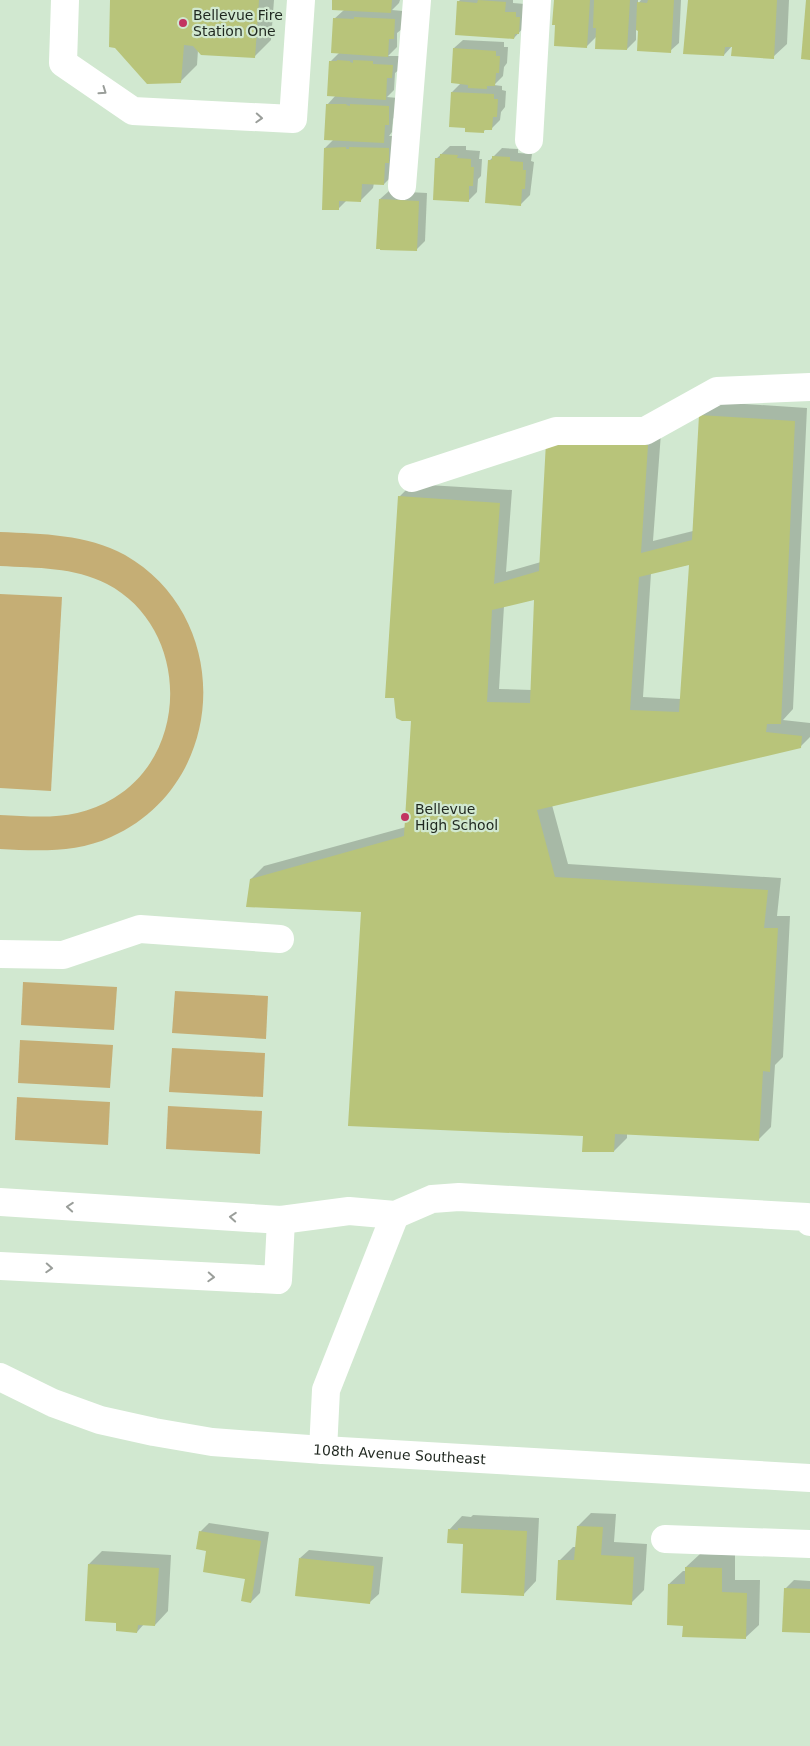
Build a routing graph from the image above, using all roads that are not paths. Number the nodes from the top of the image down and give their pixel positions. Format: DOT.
graph roads {
  1 [pos="65,0"];
  2 [pos="301,0"];
  3 [pos="417,0"];
  4 [pos="537,0"];
  5 [pos="529,140"];
  6 [pos="402,186"];
  7 [pos="810,388"];
  8 [pos="412,478"];
  9 [pos="280,939"];
  10 [pos="0,954"];
  11 [pos="0,1202"];
  12 [pos="395,1215"];
  13 [pos="281,1220"];
  14 [pos="810,1222"];
  15 [pos="0,1266"];
  16 [pos="0,1378"];
  17 [pos="323,1450"];
  18 [pos="810,1478"];
  19 [pos="665,1539"];
  20 [pos="810,1544"];
  1 -- 2 [label="street, one-way"];
  3 -- 6 [label="street"];
  4 -- 5 [label="street"];
  7 -- 8 [label="street"];
  9 -- 10 [label="street"];
  13 -- 11 [label="street, one-way"];
  12 -- 13 [label="street"];
  12 -- 14 [label="street"];
  12 -- 17 [label="street"];
  15 -- 13 [label="street, one-way"];
  16 -- 17 [label="street, 108th Avenue Southeast"];
  17 -- 18 [label="street, 108th Avenue Southeast"];
  19 -- 20 [label="street"];
}
